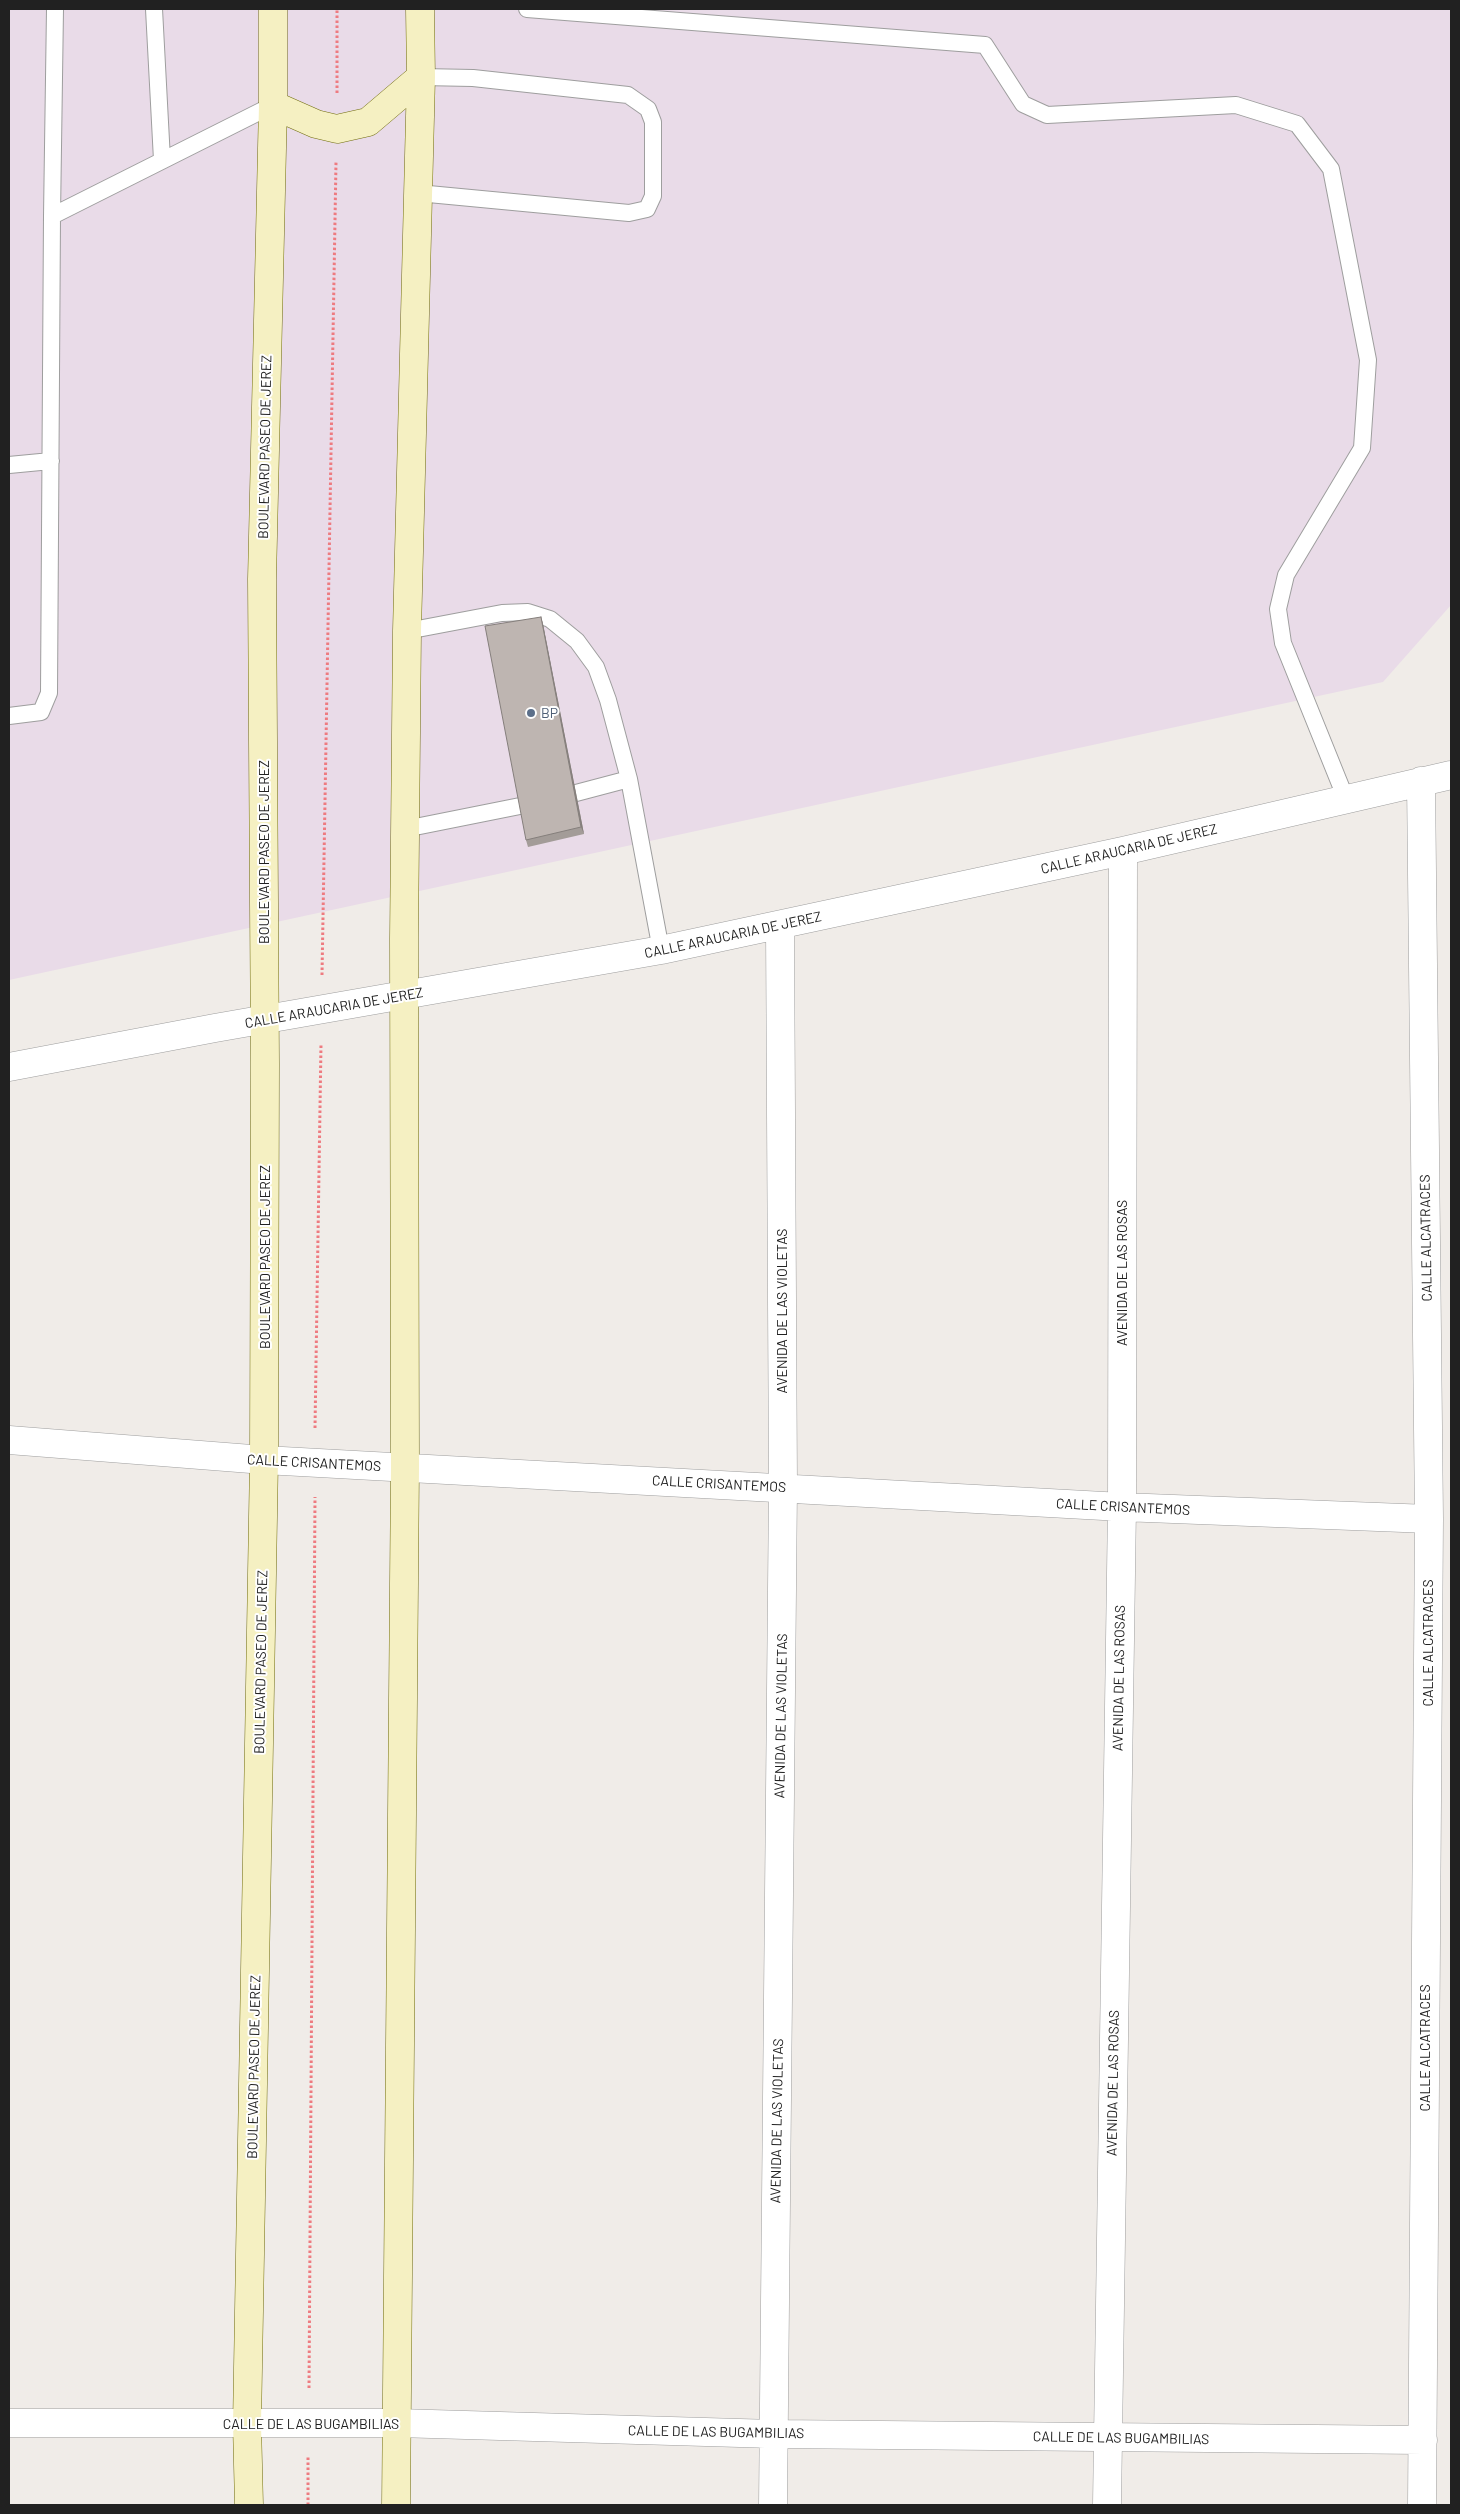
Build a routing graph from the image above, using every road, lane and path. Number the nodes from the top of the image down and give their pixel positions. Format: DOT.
graph roads {
  1 [pos="55,9"];
  2 [pos="154,9"];
  3 [pos="272,9"];
  4 [pos="337,9"];
  5 [pos="420,9"];
  6 [pos="527,9"];
  7 [pos="421,77"];
  8 [pos="273,105"];
  9 [pos="337,129"];
  10 [pos="162,160"];
  11 [pos="418,193"];
  12 [pos="52,216"];
  13 [pos="51,461"];
  14 [pos="9,465"];
  15 [pos="407,631"];
  16 [pos="9,716"];
  17 [pos="1436,778"];
  18 [pos="629,779"];
  19 [pos="576,793"];
  20 [pos="1346,799"];
  21 [pos="520,806"];
  22 [pos="405,829"];
  23 [pos="1123,852"];
  24 [pos="780,926"];
  25 [pos="660,950"];
  26 [pos="405,996"];
  27 [pos="321,1009"];
  28 [pos="264,1019"];
  29 [pos="9,1067"];
  30 [pos="9,1440"];
  31 [pos="264,1460"];
  32 [pos="315,1463"];
  33 [pos="405,1468"];
  34 [pos="783,1487"];
  35 [pos="1122,1507"];
  36 [pos="1429,1519"];
  37 [pos="9,2422"];
  38 [pos="308,2423"];
  39 [pos="397,2423"];
  40 [pos="247,2424"];
  41 [pos="774,2434"];
  42 [pos="1107,2438"];
  43 [pos="1423,2440"];
  44 [pos="249,2505"];
  45 [pos="308,2505"];
  46 [pos="396,2505"];
  47 [pos="773,2505"];
  48 [pos="1107,2505"];
  49 [pos="1422,2505"];
  1 -- 12 [label="lane"];
  2 -- 10 [label="lane"];
  3 -- 8 [label="main road, BOULEVARD PASEO DE JEREZ"];
  4 -- 9 [label="path"];
  5 -- 7 [label="main road"];
  6 -- 20 [label="lane"];
  7 -- 9 [label="main road"];
  7 -- 11 [label="main road"];
  7 -- 11 [label="lane"];
  8 -- 9 [label="main road"];
  8 -- 10 [label="lane"];
  8 -- 28 [label="main road, BOULEVARD PASEO DE JEREZ"];
  9 -- 27 [label="path"];
  10 -- 12 [label="lane"];
  11 -- 15 [label="main road"];
  12 -- 13 [label="lane"];
  13 -- 14 [label="lane"];
  13 -- 16 [label="lane"];
  15 -- 18 [label="lane"];
  15 -- 22 [label="main road"];
  17 -- 20 [label="street, CALLE ARAUCARIA DE JEREZ"];
  17 -- 36 [label="street, CALLE ALCATRACES"];
  18 -- 19 [label="lane"];
  18 -- 25 [label="lane"];
  20 -- 23 [label="street, CALLE ARAUCARIA DE JEREZ"];
  21 -- 22 [label="lane"];
  22 -- 26 [label="main road"];
  23 -- 24 [label="street, CALLE ARAUCARIA DE JEREZ"];
  23 -- 35 [label="street, AVENIDA DE LAS ROSAS"];
  24 -- 25 [label="street, CALLE ARAUCARIA DE JEREZ"];
  24 -- 34 [label="street, AVENIDA DE LAS VIOLETAS"];
  25 -- 26 [label="street, CALLE ARAUCARIA DE JEREZ"];
  26 -- 27 [label="street, CALLE ARAUCARIA DE JEREZ"];
  26 -- 33 [label="main road"];
  27 -- 28 [label="street, CALLE ARAUCARIA DE JEREZ"];
  27 -- 32 [label="path"];
  28 -- 29 [label="street, CALLE ARAUCARIA DE JEREZ"];
  28 -- 31 [label="main road, BOULEVARD PASEO DE JEREZ"];
  30 -- 31 [label="street, CALLE CRISANTEMOS"];
  31 -- 32 [label="street, CALLE CRISANTEMOS"];
  31 -- 40 [label="main road, BOULEVARD PASEO DE JEREZ"];
  32 -- 33 [label="street, CALLE CRISANTEMOS"];
  32 -- 38 [label="path"];
  33 -- 34 [label="street, CALLE CRISANTEMOS"];
  33 -- 39 [label="main road"];
  34 -- 35 [label="street, CALLE CRISANTEMOS"];
  34 -- 41 [label="street, AVENIDA DE LAS VIOLETAS"];
  35 -- 36 [label="street, CALLE CRISANTEMOS"];
  35 -- 42 [label="street, AVENIDA DE LAS ROSAS"];
  36 -- 43 [label="street, CALLE ALCATRACES"];
  37 -- 40 [label="street, CALLE DE LAS BUGAMBILIAS"];
  38 -- 39 [label="street, CALLE DE LAS BUGAMBILIAS"];
  38 -- 40 [label="street, CALLE DE LAS BUGAMBILIAS"];
  38 -- 45 [label="path"];
  39 -- 41 [label="street, CALLE DE LAS BUGAMBILIAS"];
  39 -- 46 [label="main road"];
  40 -- 44 [label="main road, BOULEVARD PASEO DE JEREZ"];
  41 -- 42 [label="street, CALLE DE LAS BUGAMBILIAS"];
  41 -- 47 [label="street, AVENIDA DE LAS VIOLETAS"];
  42 -- 43 [label="street, CALLE DE LAS BUGAMBILIAS"];
  42 -- 48 [label="street, AVENIDA DE LAS ROSAS"];
  43 -- 49 [label="street, CALLE ALCATRACES"];
}
